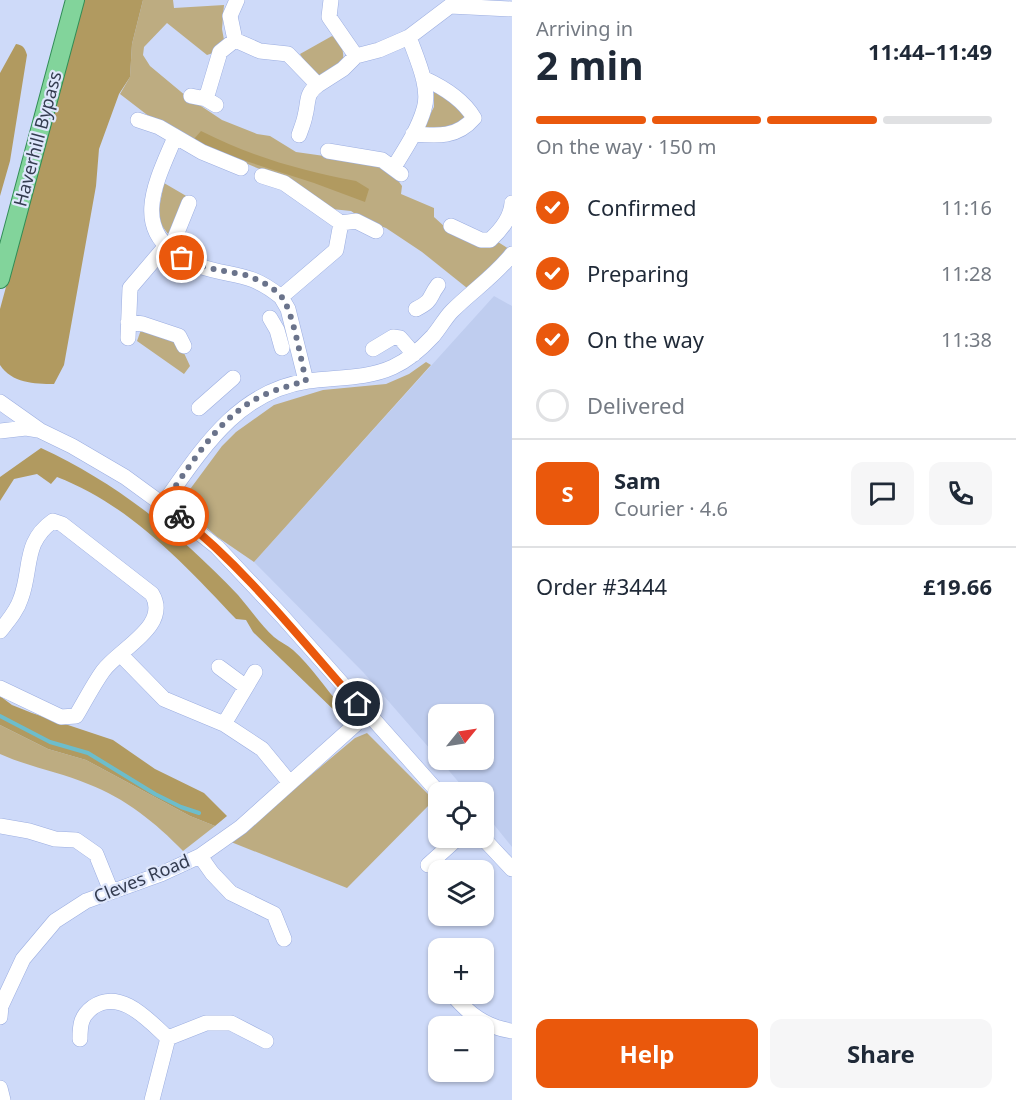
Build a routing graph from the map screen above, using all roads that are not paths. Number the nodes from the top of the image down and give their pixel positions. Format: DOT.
graph roads {
  1 [pos="75,0"];
  2 [pos="237,0"];
  3 [pos="331,0"];
  4 [pos="449,3"];
  5 [pos="512,9"];
  6 [pos="409,37"];
  7 [pos="235,40"];
  8 [pos="356,56"];
  9 [pos="423,78"];
  10 [pos="318,85"];
  11 [pos="204,100"];
  12 [pos="138,120"];
  13 [pos="413,134"];
  14 [pos="299,135"];
  15 [pos="175,137"];
  16 [pos="328,151"];
  17 [pos="241,168"];
  18 [pos="261,176"];
  19 [pos="189,203"];
  20 [pos="512,203"];
  21 [pos="341,223"];
  22 [pos="451,225"];
  23 [pos="376,231"];
  24 [pos="497,234"];
  25 [pos="512,244"];
  26 [pos="167,249"];
  27 [pos="512,254"];
  28 [pos="0,279"];
  29 [pos="281,297"];
  30 [pos="416,309"];
  31 [pos="452,312"];
  32 [pos="129,322"];
  33 [pos="280,324"];
  34 [pos="128,338"];
  35 [pos="184,346"];
  36 [pos="282,348"];
  37 [pos="373,348"];
  38 [pos="414,354"];
  39 [pos="306,381"];
  40 [pos="0,402"];
  41 [pos="200,408"];
  42 [pos="241,409"];
  43 [pos="0,431"];
  44 [pos="41,431"];
  45 [pos="163,504"];
  46 [pos="0,631"];
  47 [pos="121,655"];
  48 [pos="219,667"];
  49 [pos="255,672"];
  50 [pos="0,687"];
  51 [pos="246,687"];
  52 [pos="367,714"];
  53 [pos="224,724"];
  54 [pos="429,782"];
  55 [pos="290,783"];
  56 [pos="0,826"];
  57 [pos="447,848"];
  58 [pos="492,848"];
  59 [pos="200,856"];
  60 [pos="434,860"];
  61 [pos="512,869"];
  62 [pos="111,891"];
  63 [pos="284,939"];
  64 [pos="460,1004"];
  65 [pos="0,1010"];
  66 [pos="512,1031"];
  67 [pos="168,1038"];
  68 [pos="80,1039"];
  69 [pos="266,1041"];
  70 [pos="0,1088"];
  71 [pos="3,1100"];
  72 [pos="152,1100"];
  1 -- 28 [label="main road, Haverhill Bypass"];
  2 -- 7 [label="street"];
  3 -- 8 [label="street"];
  4 -- 5 [label="street"];
  4 -- 6 [label="street"];
  6 -- 8 [label="street"];
  6 -- 9 [label="street"];
  7 -- 10 [label="street"];
  7 -- 11 [label="street"];
  8 -- 10 [label="street"];
  9 -- 13 [label="street"];
  9 -- 13 [label="street"];
  10 -- 14 [label="street"];
  12 -- 15 [label="street"];
  13 -- 16 [label="street"];
  15 -- 17 [label="street"];
  15 -- 26 [label="street"];
  18 -- 21 [label="street"];
  19 -- 26 [label="street"];
  20 -- 24 [label="street"];
  21 -- 23 [label="street"];
  21 -- 29 [label="street"];
  22 -- 24 [label="street"];
  24 -- 25 [label="street"];
  26 -- 29 [label="street"];
  26 -- 32 [label="street"];
  27 -- 31 [label="street"];
  29 -- 33 [label="street"];
  30 -- 31 [label="street"];
  31 -- 38 [label="street"];
  32 -- 34 [label="street"];
  32 -- 35 [label="street"];
  33 -- 36 [label="street"];
  33 -- 39 [label="street"];
  37 -- 38 [label="street"];
  38 -- 39 [label="street"];
  39 -- 42 [label="street"];
  40 -- 44 [label="street"];
  41 -- 42 [label="street"];
  42 -- 45 [label="street"];
  43 -- 44 [label="street"];
  44 -- 45 [label="street"];
  45 -- 52 [label="street"];
  46 -- 47 [label="street"];
  47 -- 50 [label="street"];
  47 -- 53 [label="street"];
  48 -- 51 [label="street"];
  49 -- 51 [label="street"];
  51 -- 53 [label="street"];
  52 -- 54 [label="street"];
  52 -- 55 [label="street, Cleves Road"];
  53 -- 55 [label="street"];
  55 -- 59 [label="street, Cleves Road"];
  56 -- 62 [label="street"];
  57 -- 60 [label="street"];
  58 -- 61 [label="street"];
  59 -- 62 [label="street, Cleves Road"];
  59 -- 63 [label="street"];
  62 -- 65 [label="street, Cleves Road"];
  64 -- 66 [label="street"];
  67 -- 68 [label="street"];
  67 -- 69 [label="street"];
  67 -- 72 [label="street"];
  70 -- 71 [label="street"];
}
